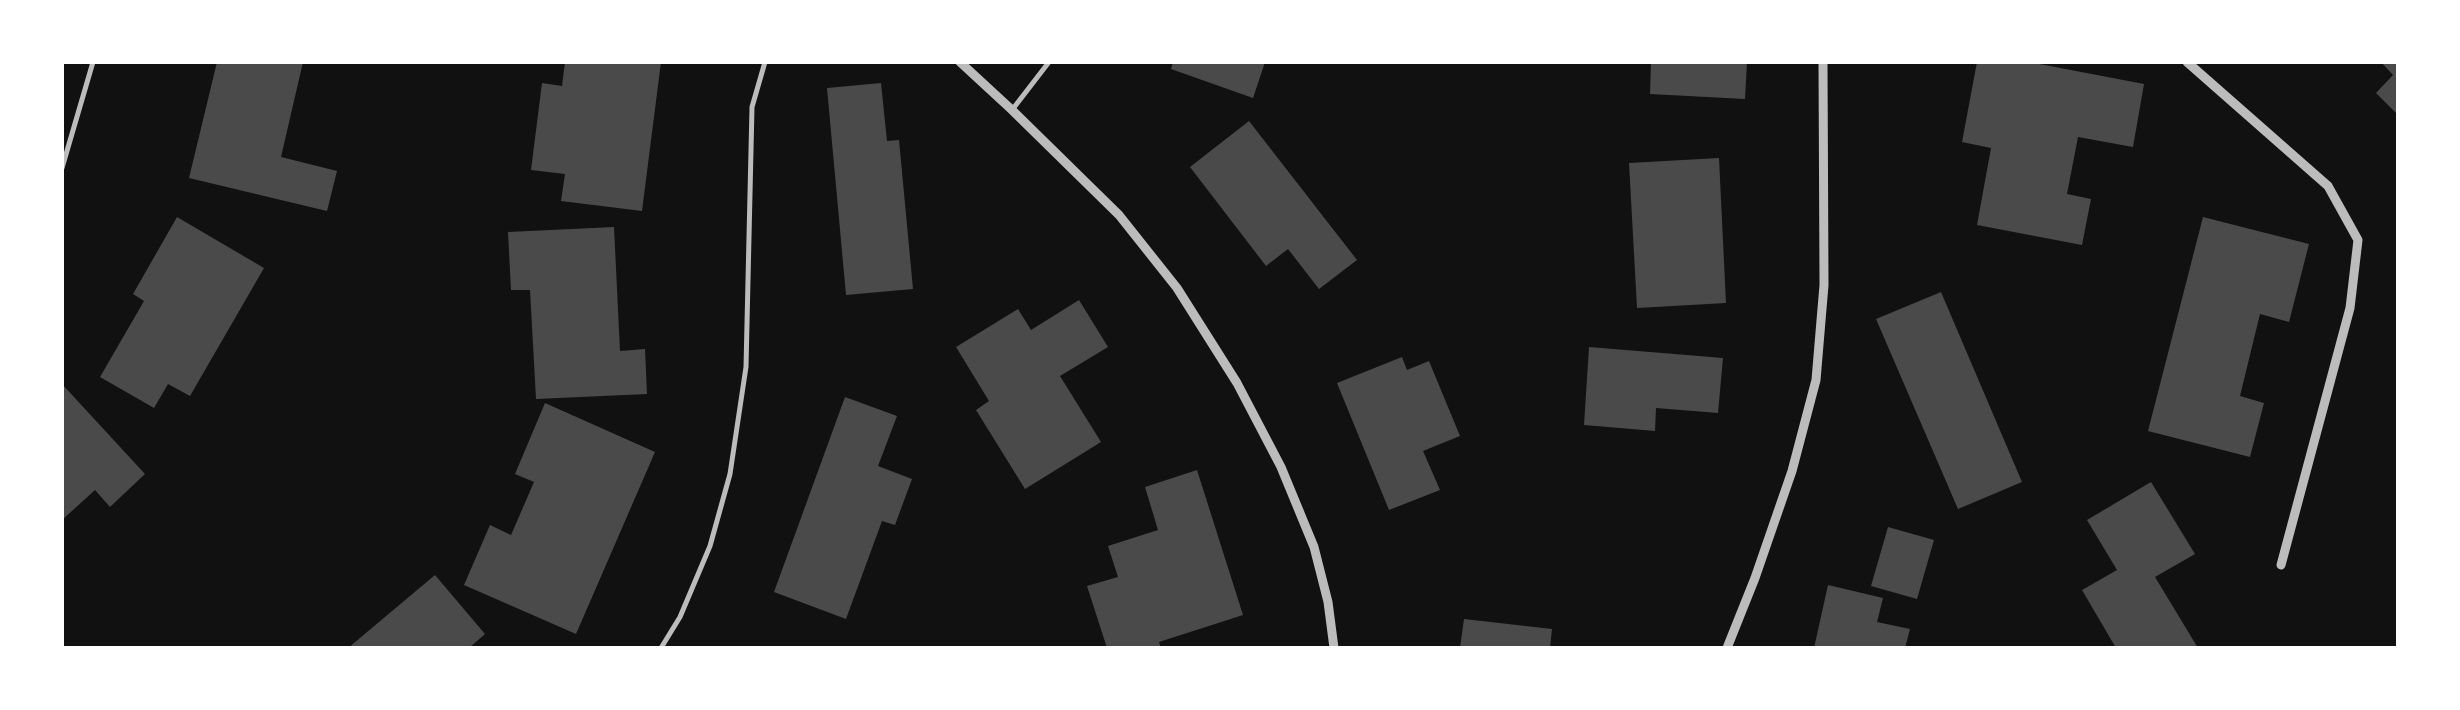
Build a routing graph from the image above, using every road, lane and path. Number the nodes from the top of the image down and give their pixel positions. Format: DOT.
graph roads {
  1 [pos="93,62"];
  2 [pos="765,62"];
  3 [pos="960,62"];
  4 [pos="1048,62"];
  5 [pos="1823,62"];
  6 [pos="2187,62"];
  7 [pos="1012,110"];
  8 [pos="62,168"];
  9 [pos="2281,564"];
  10 [pos="662,648"];
  11 [pos="1334,648"];
  12 [pos="1727,648"];
  1 -- 8 [label="street"];
  2 -- 10 [label="street"];
  3 -- 7 [label="street"];
  4 -- 7 [label="street"];
  5 -- 12 [label="street"];
  6 -- 9 [label="street"];
  7 -- 11 [label="street"];
}
